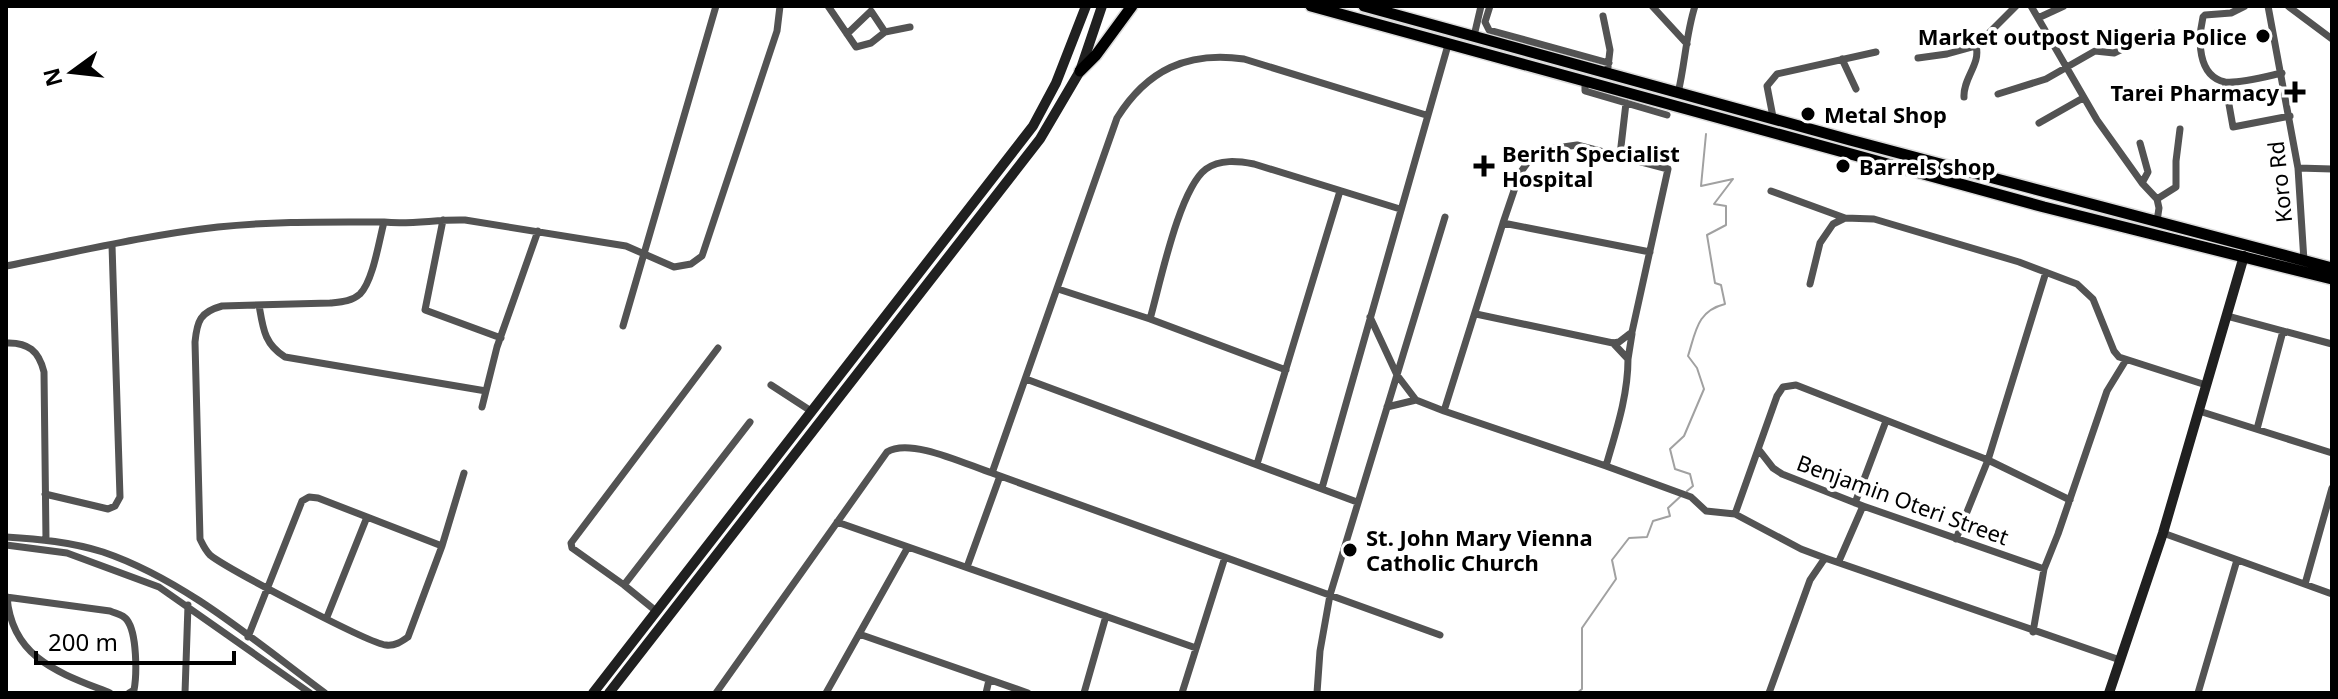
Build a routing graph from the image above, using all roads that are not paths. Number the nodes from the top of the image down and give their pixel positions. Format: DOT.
graph roads {
  1 [pos="716,6"];
  2 [pos="780,6"];
  3 [pos="828,6"];
  4 [pos="1086,6"];
  5 [pos="1102,6"];
  6 [pos="1132,6"];
  7 [pos="1311,6"];
  8 [pos="1364,6"];
  9 [pos="1481,6"];
  10 [pos="1490,6"];
  11 [pos="1652,6"];
  12 [pos="1695,6"];
  13 [pos="2016,6"];
  14 [pos="2031,6"];
  15 [pos="2064,6"];
  16 [pos="2245,6"];
  17 [pos="2268,6"];
  18 [pos="2288,6"];
  19 [pos="870,8"];
  20 [pos="1603,16"];
  21 [pos="2038,18"];
  22 [pos="910,27"];
  23 [pos="885,32"];
  24 [pos="2156,33"];
  25 [pos="847,34"];
  26 [pos="1474,36"];
  27 [pos="1502,39"];
  28 [pos="2332,39"];
  29 [pos="1687,44"];
  30 [pos="1448,45"];
  31 [pos="1976,46"];
  32 [pos="1876,52"];
  33 [pos="1918,58"];
  34 [pos="1842,59"];
  35 [pos="1608,68"];
  36 [pos="2065,68"];
  37 [pos="1080,71"];
  38 [pos="2282,73"];
  39 [pos="2225,82"];
  40 [pos="1585,83"];
  41 [pos="1856,89"];
  42 [pos="1678,93"];
  43 [pos="1998,94"];
  44 [pos="1964,97"];
  45 [pos="2083,98"];
  46 [pos="1626,103"];
  47 [pos="1426,115"];
  48 [pos="1667,115"];
  49 [pos="2290,116"];
  50 [pos="1773,117"];
  51 [pos="2039,123"];
  52 [pos="2180,129"];
  53 [pos="2140,143"];
  54 [pos="1620,155"];
  55 [pos="2298,168"];
  56 [pos="2332,169"];
  57 [pos="2142,183"];
  58 [pos="1340,191"];
  59 [pos="1771,191"];
  60 [pos="2157,199"];
  61 [pos="1400,209"];
  62 [pos="1445,217"];
  63 [pos="1845,218"];
  64 [pos="443,220"];
  65 [pos="2157,221"];
  66 [pos="384,222"];
  67 [pos="1503,223"];
  68 [pos="538,231"];
  69 [pos="112,245"];
  70 [pos="1650,252"];
  71 [pos="643,255"];
  72 [pos="2244,256"];
  73 [pos="2304,261"];
  74 [pos="6,266"];
  75 [pos="2332,268"];
  76 [pos="2046,272"];
  77 [pos="2332,279"];
  78 [pos="1810,284"];
  79 [pos="1058,289"];
  80 [pos="259,305"];
  81 [pos="1476,314"];
  82 [pos="2227,316"];
  83 [pos="1370,317"];
  84 [pos="1150,319"];
  85 [pos="623,326"];
  86 [pos="2283,331"];
  87 [pos="1632,332"];
  88 [pos="501,338"];
  89 [pos="6,343"];
  90 [pos="1613,343"];
  91 [pos="2332,344"];
  92 [pos="718,348"];
  93 [pos="1628,359"];
  94 [pos="2126,360"];
  95 [pos="1286,370"];
  96 [pos="1397,375"];
  97 [pos="1026,379"];
  98 [pos="771,385"];
  99 [pos="2206,385"];
  100 [pos="486,391"];
  101 [pos="1416,400"];
  102 [pos="482,407"];
  103 [pos="1387,407"];
  104 [pos="811,411"];
  105 [pos="1444,411"];
  106 [pos="2199,411"];
  107 [pos="1886,421"];
  108 [pos="750,422"];
  109 [pos="2257,429"];
  110 [pos="1759,450"];
  111 [pos="2332,453"];
  112 [pos="1988,460"];
  113 [pos="1257,464"];
  114 [pos="1606,466"];
  115 [pos="464,473"];
  116 [pos="996,475"];
  117 [pos="1322,488"];
  118 [pos="2332,488"];
  119 [pos="45,494"];
  120 [pos="2070,500"];
  121 [pos="1357,502"];
  122 [pos="1859,504"];
  123 [pos="1735,514"];
  124 [pos="367,517"];
  125 [pos="837,522"];
  126 [pos="2163,533"];
  127 [pos="6,537"];
  128 [pos="1956,539"];
  129 [pos="46,540"];
  130 [pos="6,545"];
  131 [pos="442,546"];
  132 [pos="908,547"];
  133 [pos="1225,557"];
  134 [pos="1825,558"];
  135 [pos="2237,560"];
  136 [pos="1839,561"];
  137 [pos="967,567"];
  138 [pos="2044,569"];
  139 [pos="2305,584"];
  140 [pos="624,585"];
  141 [pos="269,587"];
  142 [pos="2332,594"];
  143 [pos="188,595"];
  144 [pos="1330,595"];
  145 [pos="6,597"];
  146 [pos="188,607"];
  147 [pos="656,611"];
  148 [pos="1106,616"];
  149 [pos="327,617"];
  150 [pos="2033,632"];
  151 [pos="859,634"];
  152 [pos="1440,635"];
  153 [pos="248,637"];
  154 [pos="1196,648"];
  155 [pos="2120,660"];
  156 [pos="989,680"];
  157 [pos="110,693"];
  158 [pos="129,693"];
  159 [pos="185,693"];
  160 [pos="310,693"];
  161 [pos="325,693"];
  162 [pos="593,693"];
  163 [pos="609,693"];
  164 [pos="716,693"];
  165 [pos="826,693"];
  166 [pos="986,693"];
  167 [pos="1028,693"];
  168 [pos="1084,693"];
  169 [pos="1182,693"];
  170 [pos="1317,693"];
  171 [pos="1769,693"];
  172 [pos="2109,693"];
  173 [pos="2198,693"];
  1 -- 71 [label="street"];
  2 -- 71 [label="street"];
  3 -- 25 [label="street"];
  4 -- 104 [label="main road"];
  5 -- 37 [label="main road"];
  6 -- 37 [label="main road"];
  7 -- 30 [label="main road"];
  8 -- 26 [label="main road"];
  9 -- 26 [label="street"];
  10 -- 27 [label="street"];
  11 -- 29 [label="street"];
  12 -- 29 [label="street"];
  13 -- 31 [label="street"];
  14 -- 21 [label="street"];
  15 -- 21 [label="street"];
  16 -- 39 [label="street"];
  17 -- 38 [label="street, Koro Rd"];
  18 -- 28 [label="street"];
  19 -- 23 [label="street"];
  19 -- 25 [label="street"];
  20 -- 35 [label="street"];
  21 -- 36 [label="street"];
  22 -- 23 [label="street"];
  23 -- 25 [label="street"];
  24 -- 36 [label="street"];
  26 -- 27 [label="main road"];
  27 -- 35 [label="main road"];
  29 -- 42 [label="street"];
  30 -- 40 [label="main road"];
  30 -- 47 [label="street"];
  31 -- 33 [label="street"];
  31 -- 44 [label="street"];
  32 -- 34 [label="street"];
  34 -- 41 [label="street"];
  34 -- 50 [label="street"];
  35 -- 42 [label="main road"];
  36 -- 43 [label="street"];
  36 -- 45 [label="street"];
  37 -- 163 [label="main road"];
  38 -- 39 [label="street"];
  38 -- 49 [label="street, Koro Rd"];
  39 -- 49 [label="street"];
  40 -- 46 [label="street"];
  40 -- 72 [label="main road"];
  42 -- 50 [label="main road"];
  45 -- 51 [label="street"];
  45 -- 57 [label="street"];
  46 -- 48 [label="street"];
  46 -- 54 [label="street"];
  47 -- 61 [label="street"];
  47 -- 79 [label="street"];
  49 -- 55 [label="street, Koro Rd"];
  50 -- 65 [label="main road"];
  52 -- 60 [label="street"];
  53 -- 57 [label="street"];
  54 -- 67 [label="street"];
  54 -- 70 [label="street"];
  55 -- 56 [label="street"];
  55 -- 73 [label="street, Koro Rd"];
  57 -- 60 [label="street"];
  58 -- 61 [label="street"];
  58 -- 84 [label="street"];
  58 -- 95 [label="street"];
  59 -- 63 [label="street"];
  60 -- 65 [label="street"];
  61 -- 83 [label="street"];
  62 -- 96 [label="street"];
  63 -- 76 [label="street"];
  63 -- 78 [label="street"];
  64 -- 66 [label="street"];
  64 -- 68 [label="street"];
  64 -- 88 [label="street"];
  65 -- 73 [label="main road"];
  66 -- 69 [label="street"];
  66 -- 80 [label="street"];
  67 -- 70 [label="street"];
  67 -- 81 [label="street"];
  68 -- 71 [label="street"];
  68 -- 88 [label="street"];
  69 -- 74 [label="street"];
  69 -- 119 [label="street"];
  70 -- 87 [label="street"];
  71 -- 85 [label="street"];
  72 -- 77 [label="main road"];
  72 -- 82 [label="main road"];
  73 -- 75 [label="main road"];
  76 -- 94 [label="street"];
  76 -- 112 [label="street"];
  79 -- 84 [label="street"];
  79 -- 97 [label="street"];
  80 -- 100 [label="street"];
  80 -- 141 [label="street"];
  81 -- 90 [label="street"];
  81 -- 105 [label="street"];
  82 -- 86 [label="street"];
  82 -- 99 [label="main road"];
  83 -- 96 [label="street"];
  83 -- 117 [label="street"];
  84 -- 95 [label="street"];
  86 -- 91 [label="street"];
  86 -- 109 [label="street"];
  87 -- 90 [label="street"];
  87 -- 93 [label="street"];
  88 -- 100 [label="street"];
  89 -- 119 [label="street"];
  90 -- 93 [label="street"];
  92 -- 140 [label="street"];
  93 -- 114 [label="street"];
  94 -- 99 [label="street"];
  94 -- 120 [label="street"];
  95 -- 113 [label="street"];
  96 -- 101 [label="street"];
  96 -- 103 [label="street"];
  97 -- 113 [label="street"];
  97 -- 116 [label="street"];
  98 -- 104 [label="street"];
  99 -- 106 [label="main road"];
  100 -- 102 [label="street"];
  101 -- 103 [label="street"];
  101 -- 105 [label="street"];
  103 -- 121 [label="street"];
  104 -- 147 [label="main road"];
  105 -- 114 [label="street"];
  106 -- 109 [label="street"];
  106 -- 126 [label="main road"];
  107 -- 110 [label="street"];
  107 -- 112 [label="street"];
  107 -- 122 [label="street"];
  108 -- 140 [label="street"];
  109 -- 111 [label="street"];
  110 -- 122 [label="street, Benjamin Oteri Street"];
  110 -- 123 [label="street"];
  112 -- 120 [label="street"];
  112 -- 128 [label="street"];
  113 -- 117 [label="street"];
  114 -- 123 [label="street"];
  115 -- 131 [label="street"];
  116 -- 125 [label="street"];
  116 -- 133 [label="street"];
  116 -- 137 [label="street"];
  117 -- 121 [label="street"];
  118 -- 139 [label="street"];
  119 -- 129 [label="street"];
  120 -- 138 [label="street"];
  121 -- 144 [label="street"];
  122 -- 128 [label="street, Benjamin Oteri Street"];
  122 -- 136 [label="street"];
  123 -- 134 [label="street"];
  124 -- 131 [label="street"];
  124 -- 141 [label="street"];
  124 -- 149 [label="street"];
  125 -- 132 [label="street"];
  125 -- 164 [label="street"];
  126 -- 135 [label="street"];
  126 -- 155 [label="main road"];
  127 -- 129 [label="street"];
  128 -- 138 [label="street, Benjamin Oteri Street"];
  129 -- 143 [label="street"];
  130 -- 146 [label="street"];
  131 -- 149 [label="street"];
  132 -- 137 [label="street"];
  132 -- 151 [label="street"];
  133 -- 144 [label="street"];
  133 -- 154 [label="street"];
  134 -- 136 [label="street"];
  134 -- 171 [label="street"];
  135 -- 139 [label="street"];
  135 -- 173 [label="street"];
  136 -- 150 [label="street"];
  137 -- 148 [label="street"];
  138 -- 150 [label="street"];
  139 -- 142 [label="street"];
  140 -- 147 [label="street"];
  141 -- 149 [label="street"];
  141 -- 153 [label="street"];
  143 -- 146 [label="street"];
  143 -- 153 [label="street"];
  144 -- 152 [label="street"];
  144 -- 170 [label="street"];
  145 -- 157 [label="street"];
  145 -- 158 [label="street"];
  146 -- 159 [label="street"];
  146 -- 160 [label="street"];
  147 -- 162 [label="main road"];
  148 -- 154 [label="street"];
  148 -- 168 [label="street"];
  150 -- 155 [label="street"];
  151 -- 156 [label="street"];
  151 -- 165 [label="street"];
  153 -- 161 [label="street"];
  154 -- 169 [label="street"];
  155 -- 172 [label="main road"];
  156 -- 166 [label="street"];
  156 -- 167 [label="street"];
}
